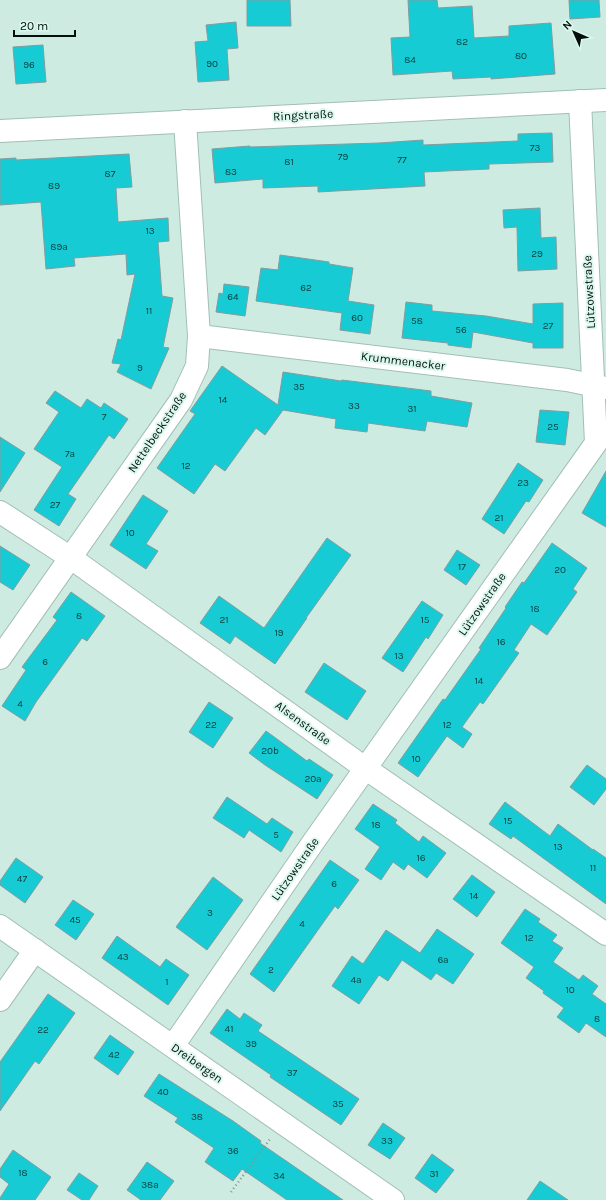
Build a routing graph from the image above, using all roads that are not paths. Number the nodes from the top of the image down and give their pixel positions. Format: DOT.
graph roads {
  1 [pos="606,100"];
  2 [pos="580,101"];
  3 [pos="185,121"];
  4 [pos="0,131"];
  5 [pos="199,336"];
  6 [pos="600,387"];
  7 [pos="0,512"];
  8 [pos="71,558"];
  9 [pos="0,658"];
  10 [pos="365,768"];
  11 [pos="0,926"];
  12 [pos="606,934"];
  13 [pos="35,950"];
  14 [pos="0,1000"];
  15 [pos="173,1046"];
  16 [pos="393,1200"];
  1 -- 2 [label="street, Ringstraße"];
  2 -- 3 [label="street, Ringstraße"];
  2 -- 6 [label="street, Lützowstraße"];
  3 -- 4 [label="street, Ringstraße"];
  3 -- 5 [label="street, Nettelbeckstraße"];
  5 -- 6 [label="street, Krummenacker"];
  5 -- 8 [label="street, Nettelbeckstraße"];
  6 -- 10 [label="street, Lützowstraße"];
  7 -- 8 [label="street, Alsenstraße"];
  8 -- 9 [label="street, Nettelbeckstraße"];
  8 -- 10 [label="street, Alsenstraße"];
  10 -- 12 [label="street, Alsenstraße"];
  10 -- 15 [label="street, Lützowstraße"];
  11 -- 13 [label="street, Dreibergen"];
  13 -- 14 [label="street"];
  13 -- 15 [label="street, Dreibergen"];
  15 -- 16 [label="street, Dreibergen"];
}
